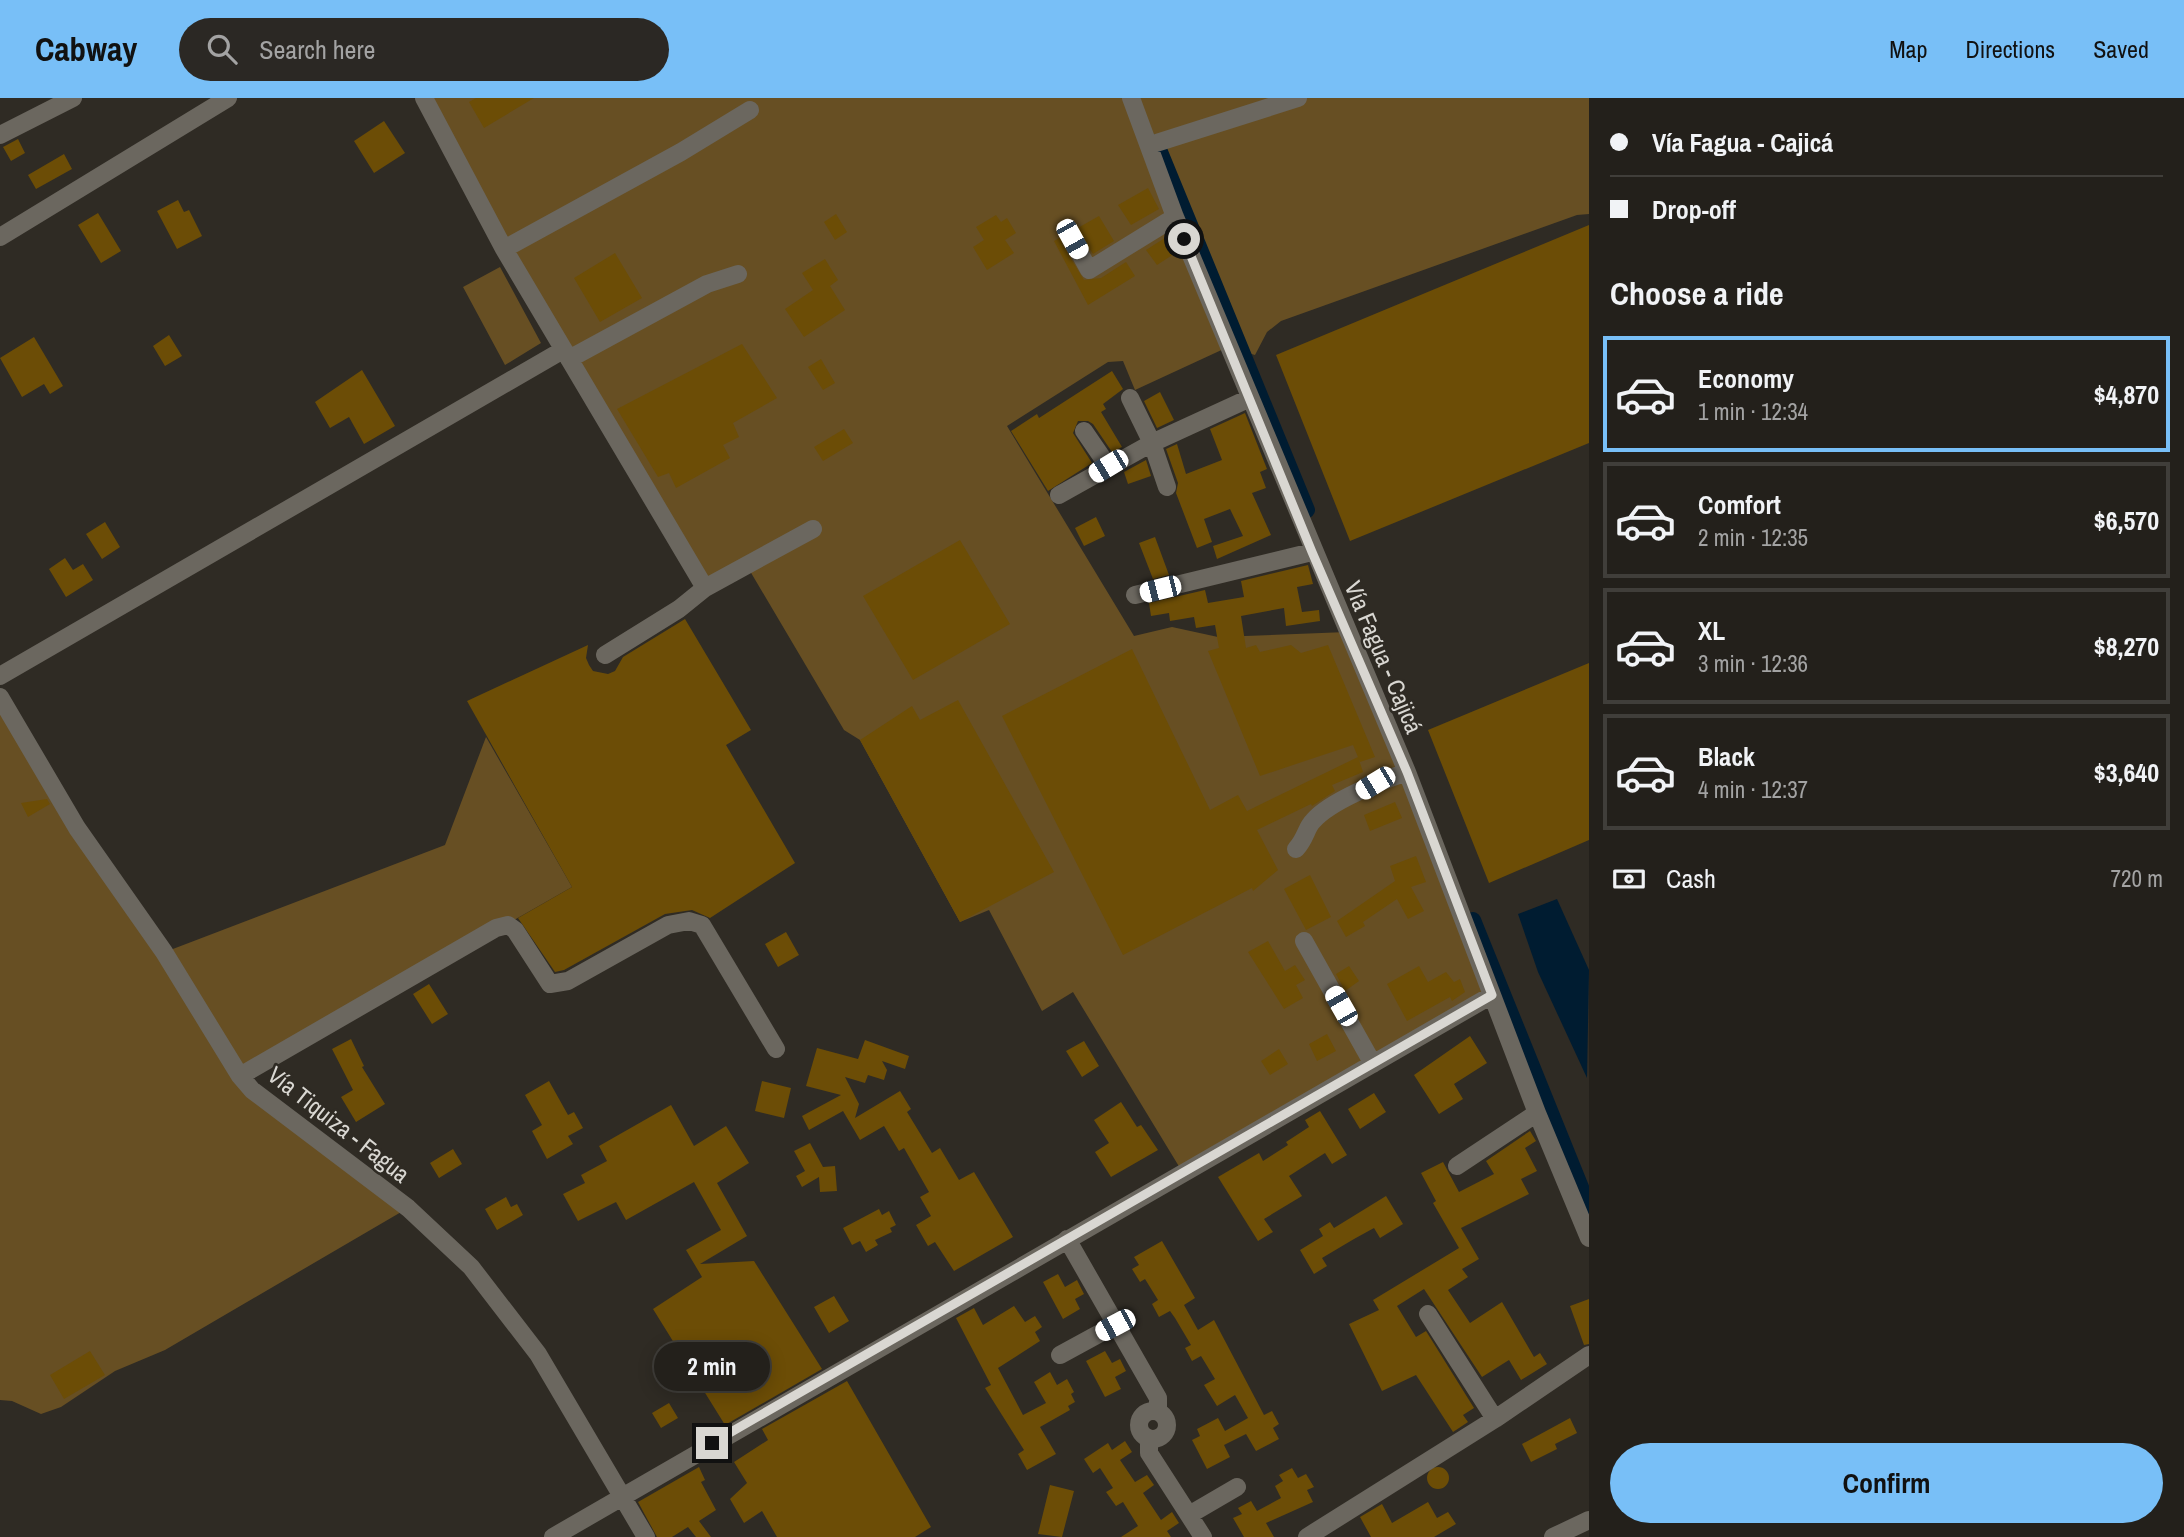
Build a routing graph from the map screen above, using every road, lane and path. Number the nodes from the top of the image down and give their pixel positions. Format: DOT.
graph roads {
  1 [pos="73,98"];
  2 [pos="228,98"];
  3 [pos="424,98"];
  4 [pos="1131,98"];
  5 [pos="1298,98"];
  6 [pos="750,110"];
  7 [pos="0,135"];
  8 [pos="1150,145"];
  9 [pos="1175,217"];
  10 [pos="0,237"];
  11 [pos="1072,239"];
  12 [pos="504,249"];
  13 [pos="738,274"];
  14 [pos="566,355"];
  15 [pos="1130,398"];
  16 [pos="1250,398"];
  17 [pos="1084,430"];
  18 [pos="1152,443"];
  19 [pos="1108,466"];
  20 [pos="1167,487"];
  21 [pos="1059,495"];
  22 [pos="813,529"];
  23 [pos="1312,552"];
  24 [pos="705,588"];
  25 [pos="1135,595"];
  26 [pos="605,655"];
  27 [pos="0,676"];
  28 [pos="1,703"];
  29 [pos="1407,772"];
  30 [pos="1296,849"];
  31 [pos="1304,941"];
  32 [pos="1492,995"];
  33 [pos="776,1049"];
  34 [pos="1373,1064"];
  35 [pos="240,1076"];
  36 [pos="1537,1113"];
  37 [pos="1457,1166"];
  38 [pos="1589,1238"];
  39 [pos="1067,1239"];
  40 [pos="1428,1314"];
  41 [pos="1115,1325"];
  42 [pos="1060,1355"];
  43 [pos="1589,1355"];
  44 [pos="1495,1419"];
  45 [pos="1237,1487"];
  46 [pos="620,1496"];
  47 [pos="1189,1516"];
  48 [pos="1589,1520"];
  49 [pos="553,1537"];
  50 [pos="646,1537"];
  51 [pos="1203,1537"];
  52 [pos="1307,1537"];
  53 [pos="1553,1537"];
  1 -- 7 [label="street"];
  2 -- 10 [label="street"];
  3 -- 12 [label="street"];
  4 -- 8 [label="street, Vía Fagua - Cajicá"];
  5 -- 8 [label="street"];
  6 -- 12 [label="street"];
  8 -- 9 [label="street, Vía Fagua - Cajicá"];
  9 -- 11 [label="street"];
  9 -- 16 [label="street, Vía Fagua - Cajicá"];
  12 -- 14 [label="street"];
  13 -- 14 [label="street"];
  14 -- 24 [label="street"];
  14 -- 27 [label="street"];
  15 -- 18 [label="street"];
  16 -- 18 [label="street"];
  16 -- 23 [label="street, Vía Fagua - Cajicá"];
  17 -- 19 [label="street"];
  18 -- 19 [label="street"];
  18 -- 20 [label="street"];
  19 -- 21 [label="street"];
  22 -- 24 [label="street"];
  23 -- 25 [label="street"];
  23 -- 29 [label="street, Vía Fagua - Cajicá"];
  24 -- 26 [label="street"];
  28 -- 35 [label="street, Vía Tiquiza - Fagua"];
  29 -- 30 [label="street"];
  29 -- 32 [label="street, Vía Fagua - Cajicá"];
  31 -- 34 [label="street"];
  32 -- 34 [label="street"];
  32 -- 36 [label="street, Vía Fagua - Cajicá"];
  33 -- 35 [label="street"];
  34 -- 39 [label="street"];
  35 -- 46 [label="street, Vía Tiquiza - Fagua"];
  36 -- 37 [label="street"];
  36 -- 38 [label="street, Vía Fagua - Cajicá"];
  39 -- 41 [label="street"];
  39 -- 46 [label="street"];
  40 -- 44 [label="street"];
  41 -- 42 [label="street"];
  41 -- 47 [label="street"];
  43 -- 44 [label="street"];
  44 -- 52 [label="street"];
  45 -- 47 [label="street"];
  46 -- 49 [label="street"];
  46 -- 50 [label="street, Vía Tiquiza - Fagua"];
  47 -- 51 [label="street"];
  48 -- 53 [label="street"];
}
